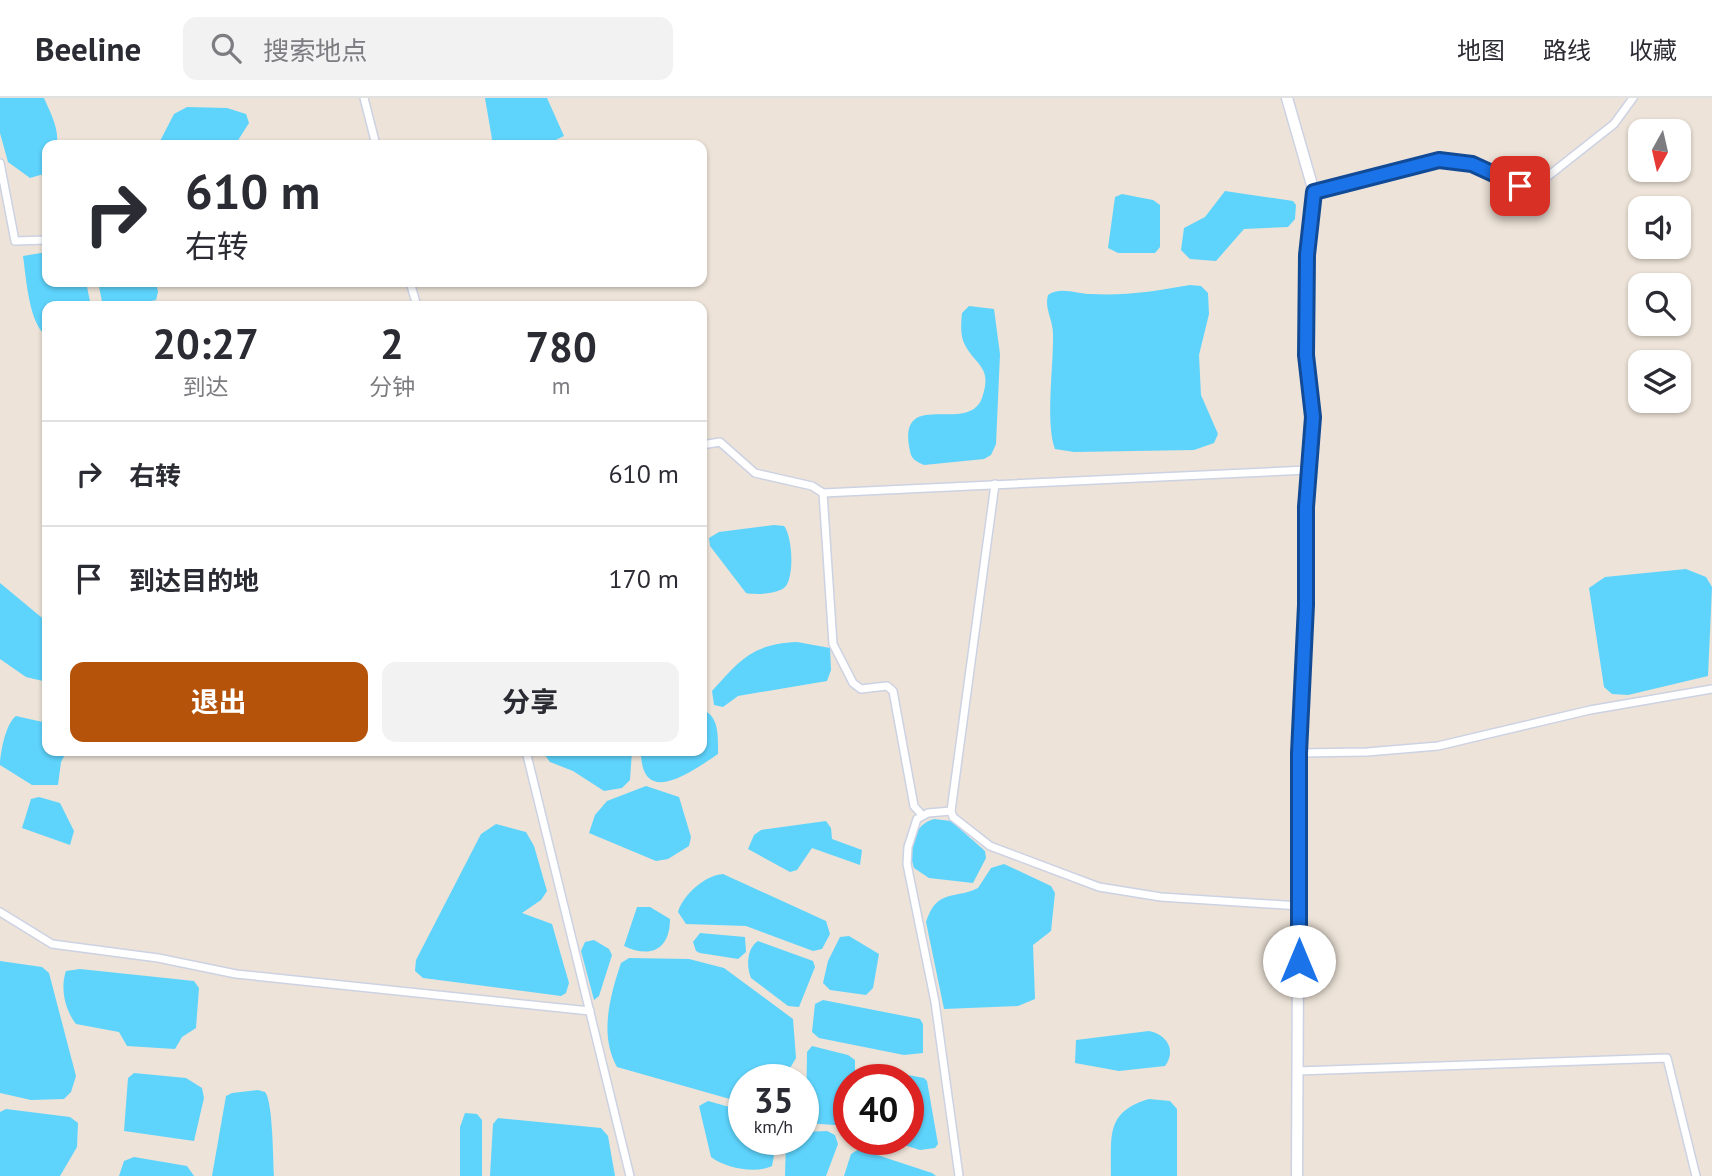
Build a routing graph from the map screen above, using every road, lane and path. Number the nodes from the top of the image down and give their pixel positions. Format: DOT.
graph roads {
  1 [pos="364,98"];
  2 [pos="1287,98"];
  3 [pos="1633,98"];
  4 [pos="375,140"];
  5 [pos="0,163"];
  6 [pos="1314,192"];
  7 [pos="42,240"];
  8 [pos="707,445"];
  9 [pos="1308,470"];
  10 [pos="995,484"];
  11 [pos="823,493"];
  12 [pos="1712,689"];
  13 [pos="1299,753"];
  14 [pos="527,756"];
  15 [pos="951,811"];
  16 [pos="922,815"];
  17 [pos="1299,906"];
  18 [pos="0,912"];
  19 [pos="590,1011"];
  20 [pos="1298,1071"];
  21 [pos="631,1176"];
  22 [pos="959,1176"];
  23 [pos="1297,1176"];
  24 [pos="1696,1176"];
  1 -- 4 [label="street"];
  2 -- 6 [label="street"];
  3 -- 6 [label="street"];
  5 -- 7 [label="street"];
  6 -- 9 [label="street"];
  8 -- 11 [label="street"];
  9 -- 10 [label="street"];
  9 -- 13 [label="street"];
  10 -- 11 [label="street"];
  10 -- 15 [label="street"];
  11 -- 16 [label="street"];
  12 -- 13 [label="street"];
  13 -- 17 [label="street"];
  14 -- 19 [label="street"];
  15 -- 16 [label="street"];
  15 -- 17 [label="street"];
  16 -- 22 [label="street"];
  17 -- 20 [label="street"];
  18 -- 19 [label="street"];
  19 -- 21 [label="street"];
  20 -- 23 [label="street"];
  20 -- 24 [label="street"];
}
